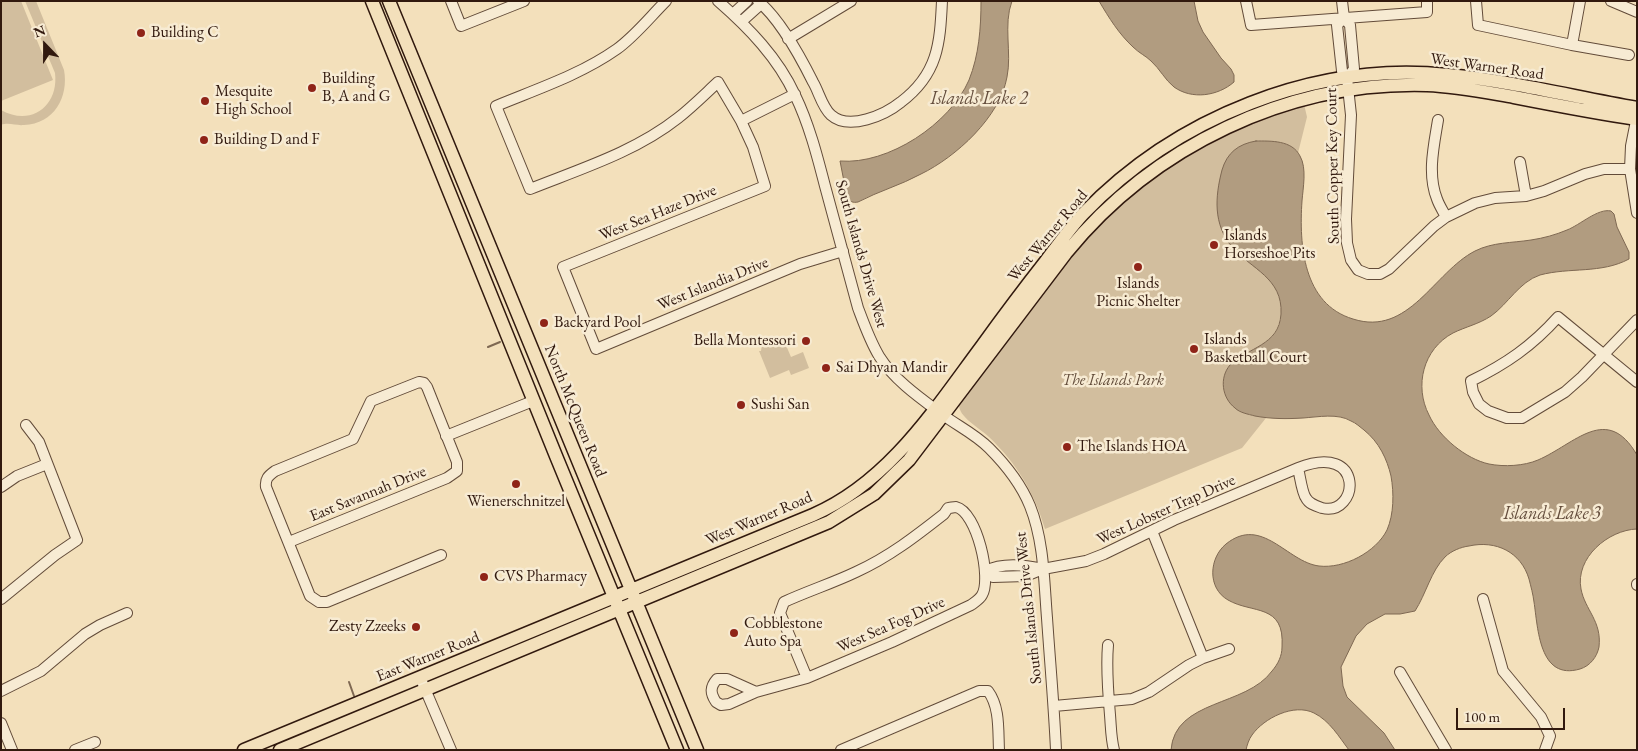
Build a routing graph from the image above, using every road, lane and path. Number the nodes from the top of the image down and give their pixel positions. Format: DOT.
graph roads {
  1 [pos="372,1"];
  2 [pos="389,1"];
  3 [pos="451,1"];
  4 [pos="524,1"];
  5 [pos="666,1"];
  6 [pos="718,1"];
  7 [pos="748,1"];
  8 [pos="851,1"];
  9 [pos="942,1"];
  10 [pos="1246,1"];
  11 [pos="1342,1"];
  12 [pos="1427,1"];
  13 [pos="1476,1"];
  14 [pos="1580,1"];
  15 [pos="1611,1"];
  16 [pos="760,3"];
  17 [pos="1637,12"];
  18 [pos="733,14"];
  19 [pos="1344,18"];
  20 [pos="742,22"];
  21 [pos="788,39"];
  22 [pos="1572,45"];
  23 [pos="1629,55"];
  24 [pos="1347,84"];
  25 [pos="795,94"];
  26 [pos="1637,116"];
  27 [pos="1438,120"];
  28 [pos="742,121"];
  29 [pos="1520,162"];
  30 [pos="1630,169"];
  31 [pos="1526,196"];
  32 [pos="1637,213"];
  33 [pos="1446,217"];
  34 [pos="843,251"];
  35 [pos="1637,320"];
  36 [pos="596,349"];
  37 [pos="1603,356"];
  38 [pos="1637,382"];
  39 [pos="550,393"];
  40 [pos="533,401"];
  41 [pos="939,412"];
  42 [pos="26,425"];
  43 [pos="446,436"];
  44 [pos="47,464"];
  45 [pos="1298,468"];
  46 [pos="1,487"];
  47 [pos="589,487"];
  48 [pos="570,490"];
  49 [pos="813,515"];
  50 [pos="819,527"];
  51 [pos="1152,531"];
  52 [pos="289,542"];
  53 [pos="441,555"];
  54 [pos="1043,569"];
  55 [pos="986,571"];
  56 [pos="1,599"];
  57 [pos="1482,599"];
  58 [pos="625,600"];
  59 [pos="128,613"];
  60 [pos="1108,645"];
  61 [pos="1229,649"];
  62 [pos="1203,658"];
  63 [pos="1400,672"];
  64 [pos="807,678"];
  65 [pos="423,683"];
  66 [pos="1,691"];
  67 [pos="756,692"];
  68 [pos="1109,702"];
  69 [pos="1054,706"];
  70 [pos="1,723"];
  71 [pos="95,742"];
  72 [pos="12,750"];
  73 [pos="75,750"];
  74 [pos="244,750"];
  75 [pos="280,750"];
  76 [pos="451,750"];
  77 [pos="677,750"];
  78 [pos="697,750"];
  79 [pos="841,750"];
  80 [pos="999,750"];
  81 [pos="1056,750"];
  82 [pos="1114,750"];
  83 [pos="1446,750"];
  84 [pos="1545,750"];
  1 -- 40 [label="main road, North McQueen Road"];
  2 -- 39 [label="main road, North McQueen Road"];
  3 -- 4 [label="street"];
  5 -- 28 [label="street"];
  6 -- 18 [label="street, South Islands Drive West"];
  7 -- 18 [label="street"];
  8 -- 21 [label="street"];
  9 -- 21 [label="street"];
  10 -- 19 [label="street"];
  11 -- 19 [label="street, South Copper Key Court"];
  12 -- 19 [label="street"];
  13 -- 22 [label="street"];
  14 -- 22 [label="street"];
  15 -- 17 [label="street"];
  16 -- 20 [label="street"];
  16 -- 21 [label="street"];
  18 -- 20 [label="street, South Islands Drive West"];
  19 -- 24 [label="street, South Copper Key Court"];
  20 -- 25 [label="street, South Islands Drive West"];
  22 -- 23 [label="street"];
  24 -- 26 [label="main road, West Warner Road"];
  24 -- 33 [label="street, South Copper Key Court"];
  24 -- 41 [label="main road, West Warner Road"];
  25 -- 28 [label="street"];
  25 -- 34 [label="street, South Islands Drive West"];
  26 -- 30 [label="street"];
  27 -- 33 [label="street"];
  28 -- 36 [label="street, West Sea Haze Drive"];
  29 -- 31 [label="street"];
  30 -- 31 [label="street"];
  30 -- 32 [label="street"];
  31 -- 33 [label="street"];
  34 -- 36 [label="street, West Islandia Drive"];
  34 -- 41 [label="street, South Islands Drive West"];
  35 -- 37 [label="street"];
  37 -- 37 [label="street"];
  37 -- 38 [label="street"];
  39 -- 40 [label="main road"];
  39 -- 47 [label="main road, North McQueen Road"];
  40 -- 43 [label="street"];
  40 -- 48 [label="main road, North McQueen Road"];
  41 -- 49 [label="main road, West Warner Road"];
  41 -- 50 [label="main road, West Warner Road"];
  41 -- 54 [label="street, South Islands Drive West"];
  42 -- 44 [label="street"];
  43 -- 52 [label="street, East Savannah Drive"];
  43 -- 52 [label="street"];
  44 -- 46 [label="street"];
  44 -- 56 [label="street"];
  45 -- 45 [label="street, West Lobster Trap Drive"];
  45 -- 51 [label="street, West Lobster Trap Drive"];
  47 -- 48 [label="main road"];
  47 -- 58 [label="main road, North McQueen Road"];
  48 -- 58 [label="main road, North McQueen Road"];
  49 -- 50 [label="main road"];
  49 -- 58 [label="main road, West Warner Road"];
  50 -- 58 [label="main road, West Warner Road"];
  51 -- 54 [label="street, West Lobster Trap Drive"];
  51 -- 62 [label="street"];
  52 -- 53 [label="street"];
  54 -- 55 [label="street"];
  54 -- 69 [label="street, South Islands Drive West"];
  55 -- 64 [label="street, West Sea Fog Drive"];
  55 -- 64 [label="street"];
  57 -- 84 [label="street"];
  58 -- 65 [label="main road, East Warner Road"];
  58 -- 77 [label="main road, North McQueen Road"];
  58 -- 78 [label="main road, North McQueen Road"];
  59 -- 66 [label="street"];
  60 -- 68 [label="street"];
  61 -- 62 [label="street"];
  62 -- 68 [label="street"];
  63 -- 83 [label="street"];
  64 -- 67 [label="street, West Sea Fog Drive"];
  65 -- 74 [label="main road, East Warner Road"];
  65 -- 75 [label="main road, East Warner Road"];
  65 -- 76 [label="street"];
  68 -- 69 [label="street"];
  68 -- 82 [label="street"];
  69 -- 81 [label="street, South Islands Drive West"];
  70 -- 72 [label="street"];
  71 -- 73 [label="street"];
  79 -- 80 [label="street"];
}
